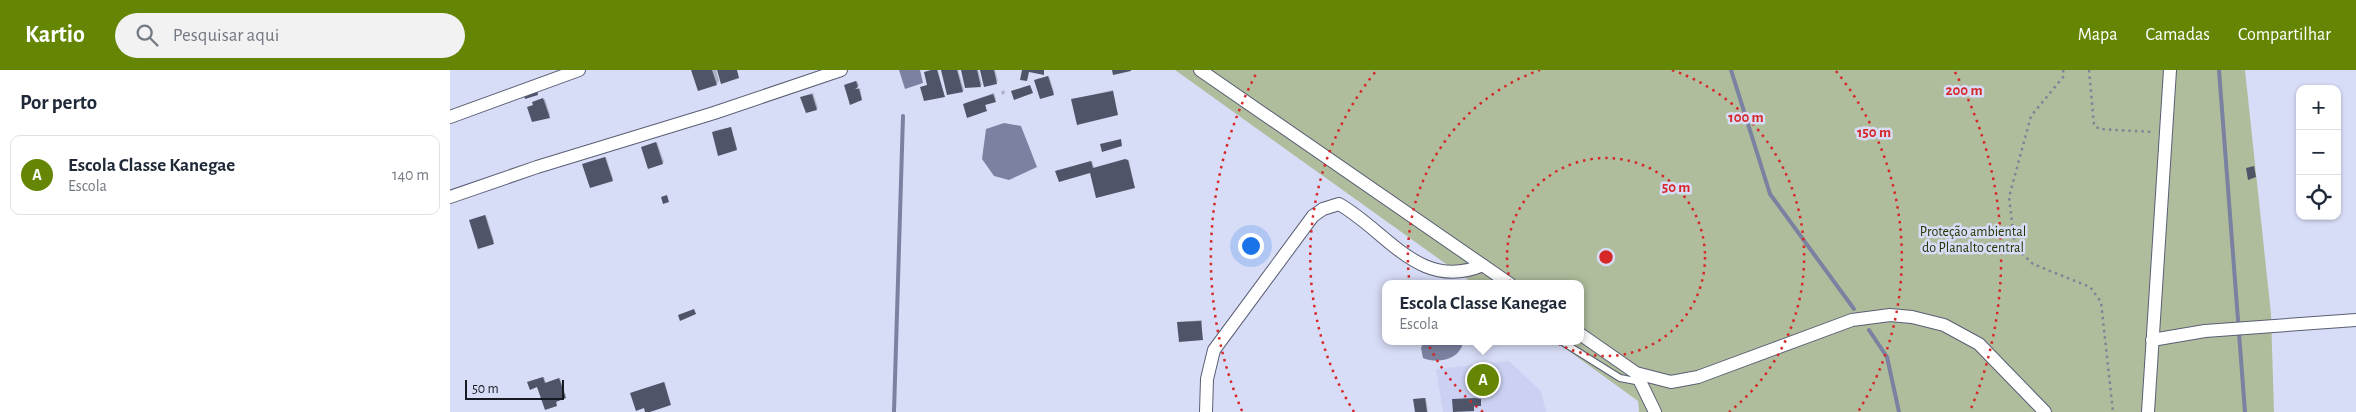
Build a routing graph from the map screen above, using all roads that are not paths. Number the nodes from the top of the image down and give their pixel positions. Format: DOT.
graph roads {
  1 [pos="579,70"];
  2 [pos="841,70"];
  3 [pos="1200,70"];
  4 [pos="2170,70"];
  5 [pos="450,117"];
  6 [pos="450,197"];
  7 [pos="1483,265"];
  8 [pos="1504,280"];
  9 [pos="2356,320"];
  10 [pos="1584,337"];
  11 [pos="2152,340"];
  12 [pos="1567,345"];
  13 [pos="1639,377"];
  14 [pos="1206,412"];
  15 [pos="1656,412"];
  16 [pos="2045,412"];
  17 [pos="2148,412"];
  1 -- 5 [label="street"];
  2 -- 6 [label="street"];
  3 -- 7 [label="street"];
  4 -- 11 [label="street"];
  7 -- 8 [label="street"];
  7 -- 14 [label="street"];
  9 -- 11 [label="street"];
  10 -- 13 [label="street"];
  11 -- 17 [label="street"];
  12 -- 13 [label="lane"];
  13 -- 15 [label="street"];
  13 -- 16 [label="street"];
}
